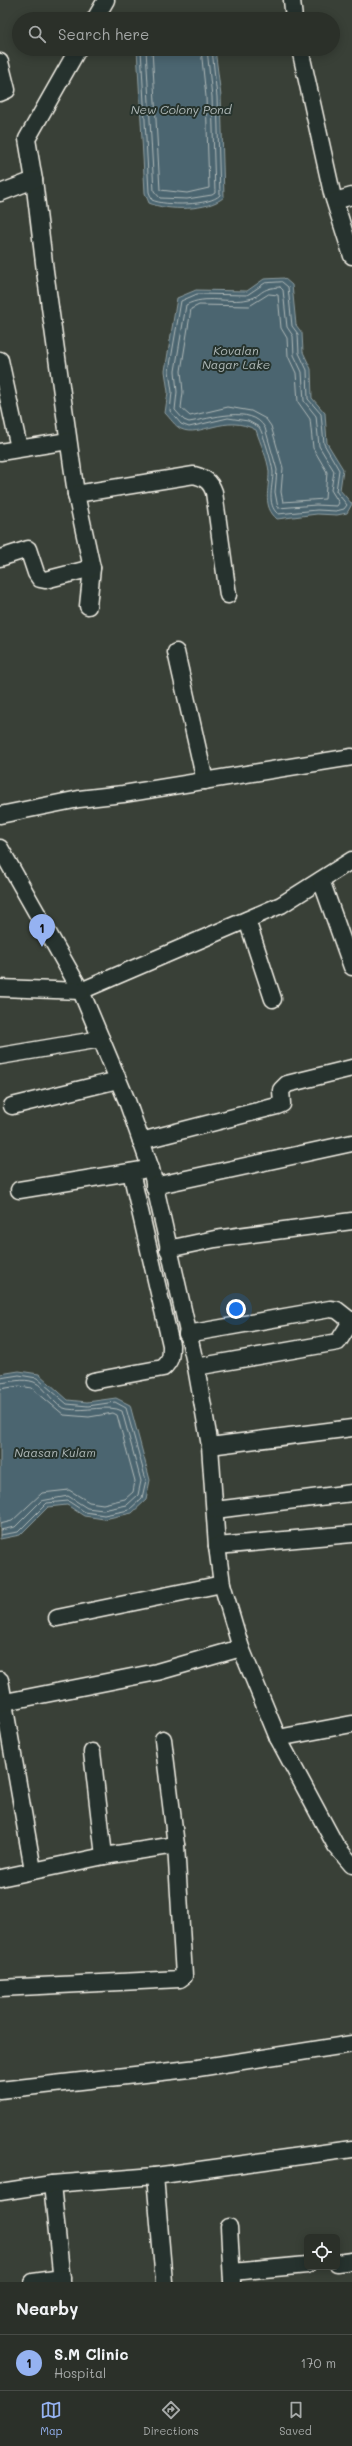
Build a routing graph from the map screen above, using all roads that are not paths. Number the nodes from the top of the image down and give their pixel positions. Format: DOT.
graph roads {
  1 [pos="106,0"];
  2 [pos="292,0"];
  3 [pos="100,12"];
  4 [pos="293,12"];
  5 [pos="74,56"];
  6 [pos="302,56"];
  7 [pos="0,62"];
  8 [pos="0,93"];
  9 [pos="34,180"];
  10 [pos="0,193"];
  11 [pos="352,196"];
  12 [pos="335,201"];
  13 [pos="352,256"];
  14 [pos="0,360"];
  15 [pos="68,441"];
  16 [pos="19,448"];
  17 [pos="0,452"];
  18 [pos="76,494"];
  19 [pos="0,558"];
  20 [pos="92,568"];
  21 [pos="228,595"];
  22 [pos="88,606"];
  23 [pos="176,652"];
  24 [pos="352,757"];
  25 [pos="206,781"];
  26 [pos="0,815"];
  27 [pos="0,848"];
  28 [pos="352,860"];
  29 [pos="321,880"];
  30 [pos="247,920"];
  31 [pos="352,967"];
  32 [pos="0,988"];
  33 [pos="81,991"];
  34 [pos="273,999"];
  35 [pos="101,1039"];
  36 [pos="0,1056"];
  37 [pos="352,1068"];
  38 [pos="118,1080"];
  39 [pos="12,1106"];
  40 [pos="141,1141"];
  41 [pos="352,1143"];
  42 [pos="151,1169"];
  43 [pos="131,1172"];
  44 [pos="154,1186"];
  45 [pos="18,1190"];
  46 [pos="352,1221"];
  47 [pos="168,1249"];
  48 [pos="352,1320"];
  49 [pos="187,1334"];
  50 [pos="196,1367"];
  51 [pos="93,1381"];
  52 [pos="352,1428"];
  53 [pos="210,1446"];
  54 [pos="352,1493"];
  55 [pos="215,1510"];
  56 [pos="352,1534"];
  57 [pos="217,1546"];
  58 [pos="222,1584"];
  59 [pos="57,1618"];
  60 [pos="241,1648"];
  61 [pos="0,1680"];
  62 [pos="2,1703"];
  63 [pos="352,1724"];
  64 [pos="278,1738"];
  65 [pos="163,1739"];
  66 [pos="92,1752"];
  67 [pos="352,1842"];
  68 [pos="176,1844"];
  69 [pos="336,1846"];
  70 [pos="104,1856"];
  71 [pos="352,1865"];
  72 [pos="33,1870"];
  73 [pos="0,1878"];
  74 [pos="0,1988"];
  75 [pos="352,2044"];
  76 [pos="0,2090"];
  77 [pos="352,2149"];
  78 [pos="154,2176"];
  79 [pos="52,2184"];
  80 [pos="0,2192"];
  81 [pos="229,2226"];
  82 [pos="352,2261"];
  83 [pos="340,2263"];
  84 [pos="304,2266"];
  85 [pos="232,2277"];
  86 [pos="62,2280"];
  87 [pos="33,2282"];
  88 [pos="164,2282"];
  1 -- 3 [label="street"];
  2 -- 4 [label="street"];
  5 -- 9 [label="street"];
  6 -- 12 [label="street"];
  7 -- 8 [label="street"];
  9 -- 10 [label="street"];
  9 -- 15 [label="street"];
  11 -- 12 [label="street"];
  12 -- 13 [label="street"];
  14 -- 16 [label="street"];
  15 -- 16 [label="street"];
  15 -- 18 [label="street"];
  16 -- 17 [label="street"];
  18 -- 20 [label="street"];
  18 -- 21 [label="street"];
  19 -- 20 [label="street"];
  20 -- 22 [label="street"];
  23 -- 25 [label="street"];
  24 -- 25 [label="street"];
  25 -- 26 [label="street"];
  27 -- 33 [label="street"];
  28 -- 29 [label="street"];
  29 -- 30 [label="street"];
  29 -- 31 [label="street"];
  30 -- 33 [label="street"];
  30 -- 34 [label="street"];
  32 -- 33 [label="street"];
  33 -- 35 [label="street"];
  35 -- 36 [label="street"];
  35 -- 38 [label="street"];
  37 -- 40 [label="street"];
  38 -- 39 [label="street"];
  38 -- 40 [label="street"];
  40 -- 42 [label="street"];
  41 -- 44 [label="street"];
  42 -- 43 [label="street"];
  42 -- 44 [label="street"];
  43 -- 45 [label="street"];
  43 -- 51 [label="street"];
  44 -- 47 [label="street"];
  46 -- 47 [label="street"];
  47 -- 49 [label="street"];
  48 -- 49 [label="street"];
  48 -- 50 [label="street"];
  49 -- 50 [label="street"];
  50 -- 53 [label="street"];
  52 -- 53 [label="street"];
  53 -- 55 [label="street"];
  54 -- 55 [label="street"];
  55 -- 57 [label="street"];
  56 -- 57 [label="street"];
  57 -- 58 [label="street"];
  58 -- 59 [label="street"];
  58 -- 60 [label="street"];
  60 -- 62 [label="street"];
  60 -- 64 [label="street"];
  61 -- 62 [label="street"];
  62 -- 72 [label="street"];
  63 -- 64 [label="street"];
  64 -- 69 [label="street"];
  65 -- 68 [label="street"];
  66 -- 70 [label="street"];
  67 -- 69 [label="street"];
  68 -- 70 [label="street"];
  68 -- 74 [label="street"];
  69 -- 71 [label="street"];
  70 -- 72 [label="street"];
  72 -- 73 [label="street"];
  75 -- 76 [label="street"];
  77 -- 78 [label="street"];
  78 -- 79 [label="street"];
  78 -- 88 [label="street"];
  79 -- 80 [label="street"];
  79 -- 86 [label="street"];
  81 -- 85 [label="street"];
  82 -- 83 [label="street"];
  84 -- 85 [label="street"];
  86 -- 87 [label="street"];
}
